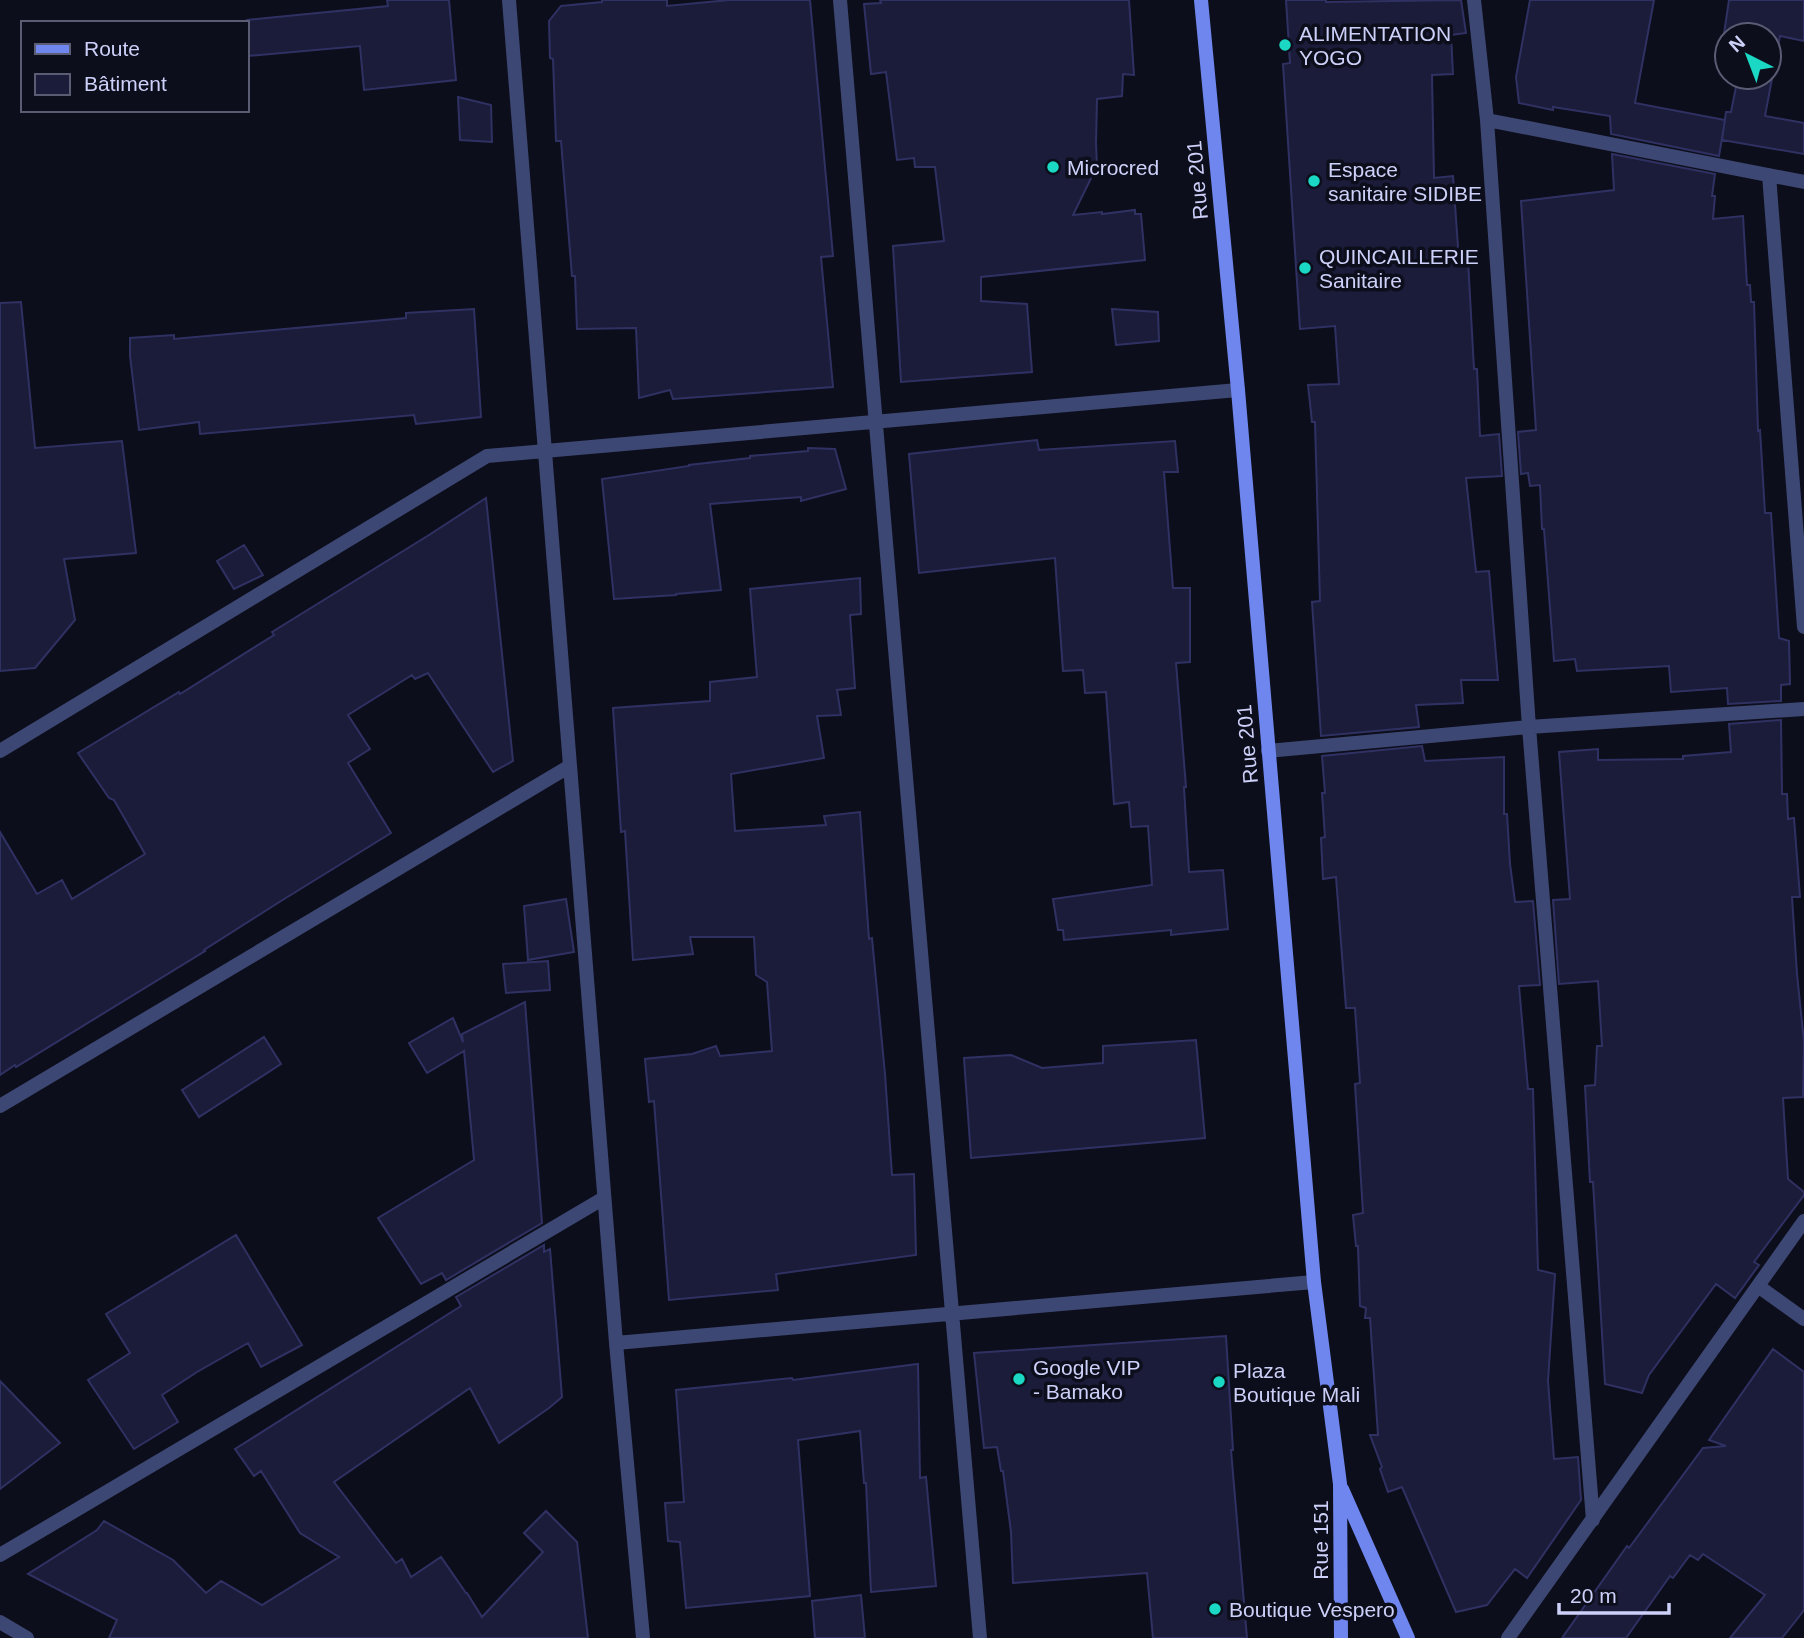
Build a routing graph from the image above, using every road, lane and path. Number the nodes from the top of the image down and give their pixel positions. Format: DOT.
graph roads {
  1 [pos="509,0"];
  2 [pos="840,0"];
  3 [pos="1201,0"];
  4 [pos="1474,0"];
  5 [pos="1487,120"];
  6 [pos="1769,175"];
  7 [pos="1804,182"];
  8 [pos="1238,390"];
  9 [pos="877,421"];
  10 [pos="544,451"];
  11 [pos="1804,627"];
  12 [pos="1804,709"];
  13 [pos="1529,727"];
  14 [pos="0,751"];
  15 [pos="1268,751"];
  16 [pos="570,766"];
  17 [pos="0,1106"];
  18 [pos="604,1198"];
  19 [pos="1804,1221"];
  20 [pos="1314,1282"];
  21 [pos="1758,1286"];
  22 [pos="950,1314"];
  23 [pos="1804,1319"];
  24 [pos="616,1343"];
  25 [pos="1340,1484"];
  26 [pos="1593,1520"];
  27 [pos="0,1555"];
  28 [pos="0,1622"];
  29 [pos="27,1638"];
  30 [pos="643,1638"];
  31 [pos="980,1638"];
  32 [pos="1341,1638"];
  33 [pos="1408,1638"];
  34 [pos="1508,1638"];
  1 -- 10 [label="street"];
  2 -- 9 [label="street"];
  3 -- 8 [label="main road, Rue 201"];
  4 -- 5 [label="street"];
  5 -- 6 [label="street"];
  5 -- 13 [label="street"];
  6 -- 7 [label="street"];
  6 -- 11 [label="street"];
  8 -- 9 [label="street"];
  8 -- 15 [label="main road, Rue 201"];
  9 -- 10 [label="street"];
  9 -- 22 [label="street"];
  10 -- 14 [label="street"];
  10 -- 16 [label="street"];
  12 -- 13 [label="street"];
  13 -- 15 [label="street"];
  13 -- 26 [label="street"];
  15 -- 20 [label="main road, Rue 201"];
  16 -- 17 [label="street"];
  16 -- 18 [label="street"];
  18 -- 24 [label="street"];
  18 -- 27 [label="street"];
  19 -- 21 [label="street"];
  20 -- 22 [label="street"];
  20 -- 25 [label="main road, Rue 201"];
  21 -- 23 [label="street"];
  21 -- 26 [label="street"];
  22 -- 24 [label="street"];
  22 -- 31 [label="street"];
  24 -- 30 [label="street"];
  25 -- 32 [label="main road, Rue 151"];
  25 -- 33 [label="main road"];
  26 -- 34 [label="street"];
  28 -- 29 [label="street"];
}
